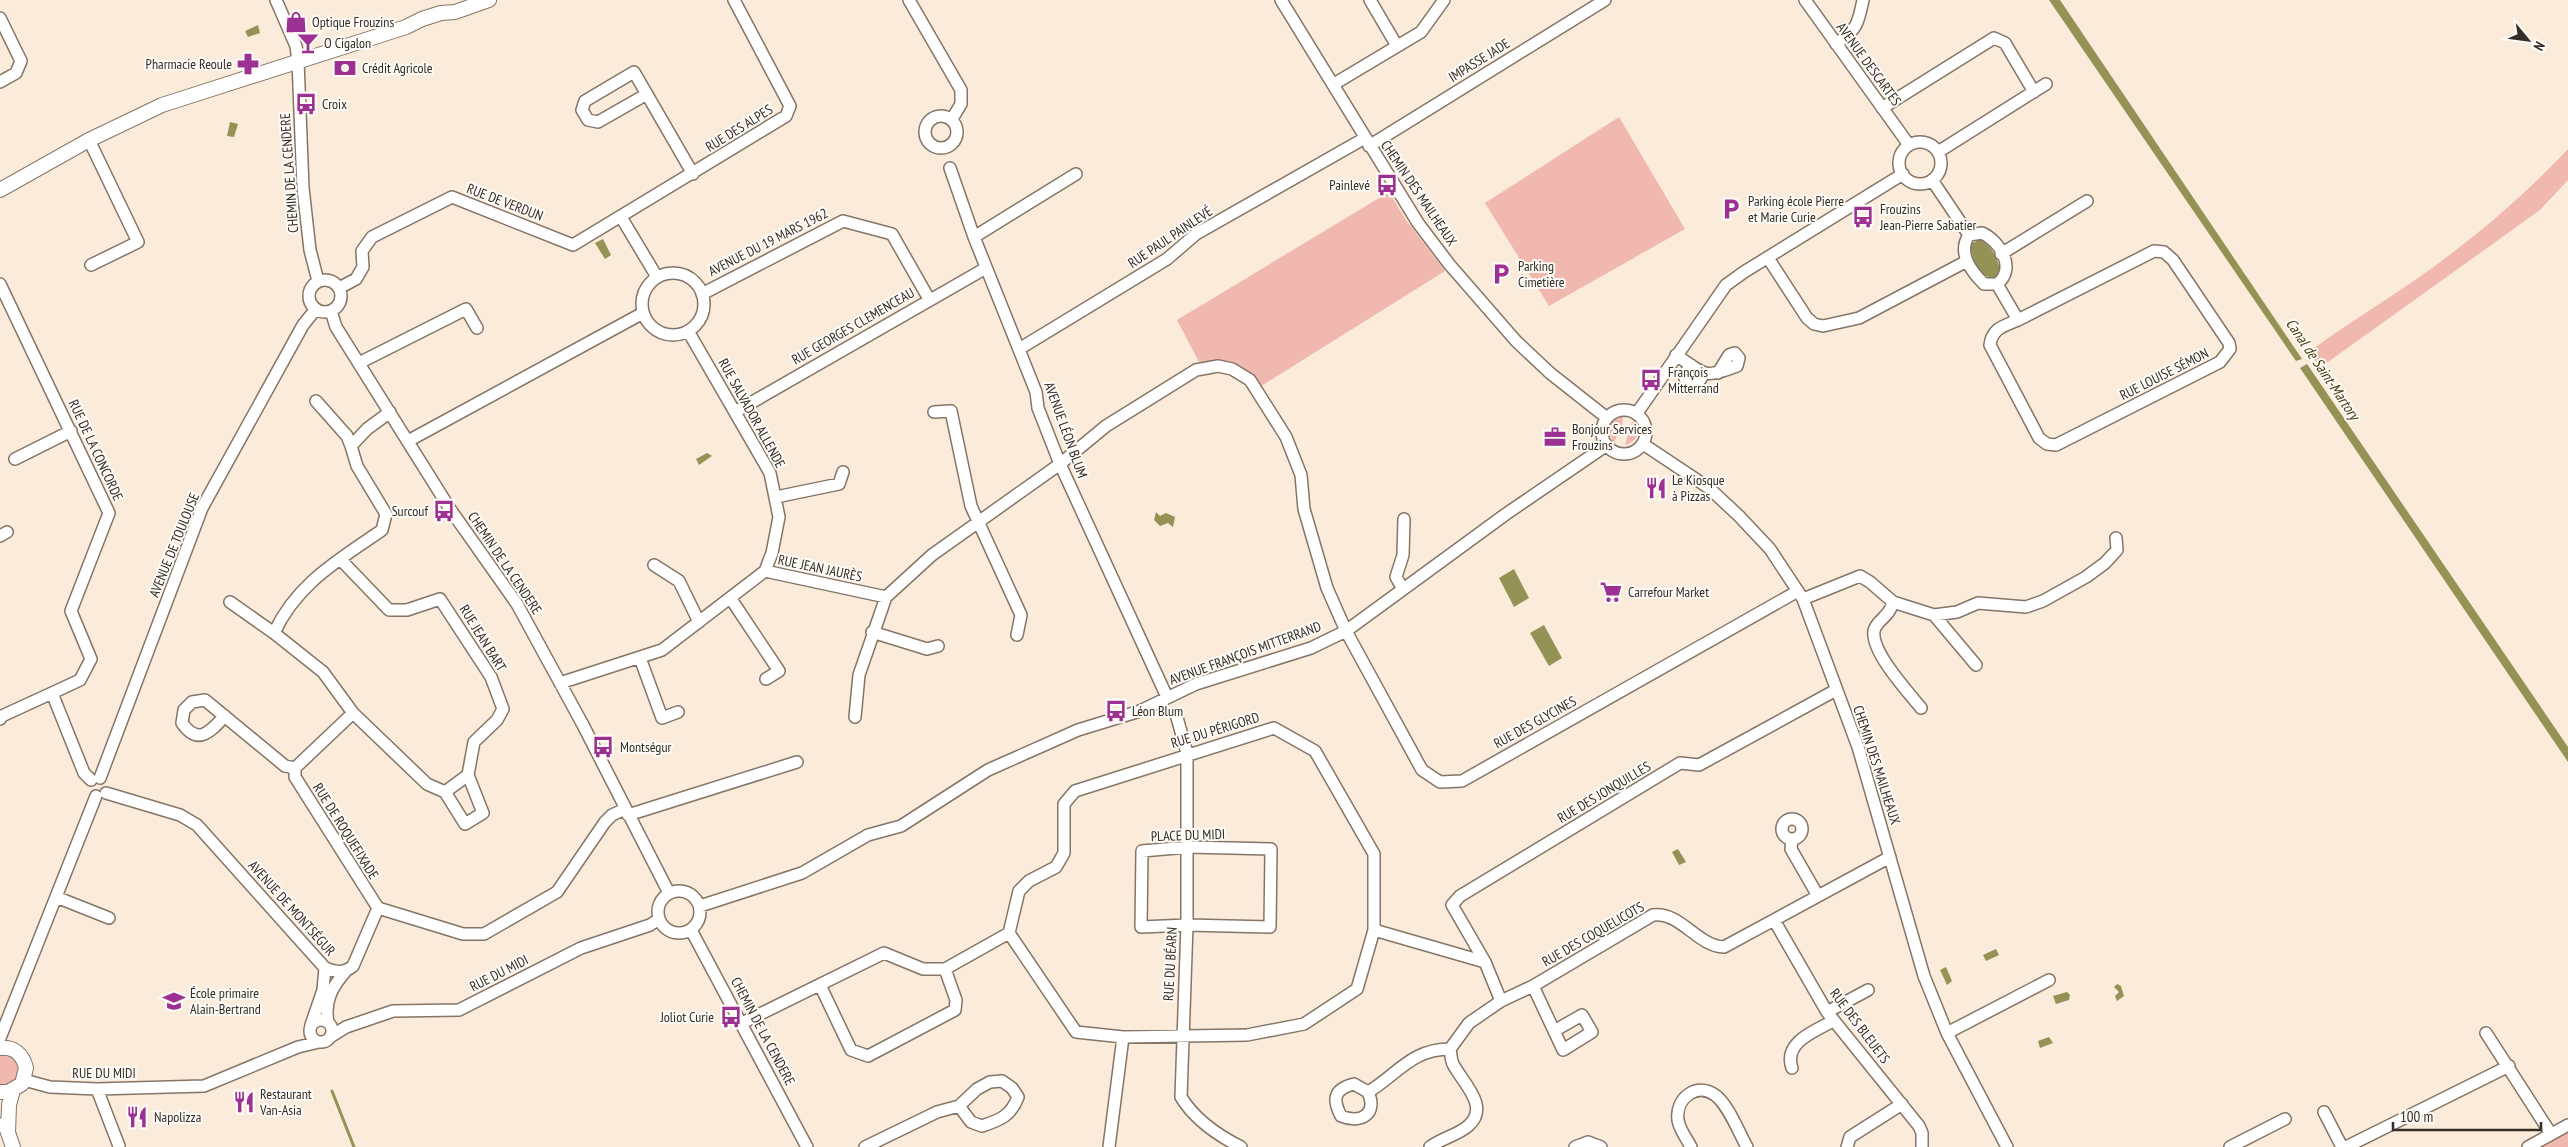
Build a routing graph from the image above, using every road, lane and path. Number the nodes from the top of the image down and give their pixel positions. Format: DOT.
graph roads {
  1 [pos="276,0"];
  2 [pos="489,0"];
  3 [pos="734,0"];
  4 [pos="909,0"];
  5 [pos="1281,0"];
  6 [pos="1370,0"];
  7 [pos="1444,0"];
  8 [pos="1605,0"];
  9 [pos="1804,0"];
  10 [pos="1863,0"];
  11 [pos="0,18"];
  12 [pos="1836,44"];
  13 [pos="1397,46"];
  14 [pos="298,61"];
  15 [pos="0,82"];
  16 [pos="1334,84"];
  17 [pos="2046,84"];
  18 [pos="2034,92"];
  19 [pos="647,94"];
  20 [pos="1882,108"];
  21 [pos="952,119"];
  22 [pos="89,140"];
  23 [pos="1367,142"];
  24 [pos="1909,145"];
  25 [pos="1938,152"];
  26 [pos="950,168"];
  27 [pos="693,174"];
  28 [pos="1076,174"];
  29 [pos="1903,174"];
  30 [pos="1932,180"];
  31 [pos="0,190"];
  32 [pos="2087,201"];
  33 [pos="621,217"];
  34 [pos="1969,235"];
  35 [pos="974,237"];
  36 [pos="2001,254"];
  37 [pos="1768,258"];
  38 [pos="1967,260"];
  39 [pos="92,265"];
  40 [pos="986,268"];
  41 [pos="657,278"];
  42 [pos="318,281"];
  43 [pos="0,284"];
  44 [pos="1997,284"];
  45 [pos="339,288"];
  46 [pos="702,294"];
  47 [pos="929,300"];
  48 [pos="316,309"];
  49 [pos="331,311"];
  50 [pos="643,313"];
  51 [pos="2018,320"];
  52 [pos="477,328"];
  53 [pos="688,331"];
  54 [pos="1020,349"];
  55 [pos="1676,355"];
  56 [pos="359,363"];
  57 [pos="1690,364"];
  58 [pos="1704,373"];
  59 [pos="1718,373"];
  60 [pos="316,401"];
  61 [pos="390,412"];
  62 [pos="735,412"];
  63 [pos="934,412"];
  64 [pos="1637,414"];
  65 [pos="1607,418"];
  66 [pos="71,431"];
  67 [pos="408,441"];
  68 [pos="1643,444"];
  69 [pos="352,446"];
  70 [pos="1607,446"];
  71 [pos="15,459"];
  72 [pos="1060,464"];
  73 [pos="843,472"];
  74 [pos="776,497"];
  75 [pos="1404,519"];
  76 [pos="979,522"];
  77 [pos="2116,538"];
  78 [pos="340,559"];
  79 [pos="654,565"];
  80 [pos="765,571"];
  81 [pos="1403,590"];
  82 [pos="1800,595"];
  83 [pos="886,597"];
  84 [pos="731,599"];
  85 [pos="230,602"];
  86 [pos="1893,602"];
  87 [pos="1934,614"];
  88 [pos="698,622"];
  89 [pos="1346,631"];
  90 [pos="274,632"];
  91 [pos="872,632"];
  92 [pos="1017,635"];
  93 [pos="938,646"];
  94 [pos="640,658"];
  95 [pos="1976,665"];
  96 [pos="766,679"];
  97 [pos="560,683"];
  98 [pos="1836,690"];
  99 [pos="52,692"];
  100 [pos="1167,698"];
  101 [pos="1921,708"];
  102 [pos="678,712"];
  103 [pos="353,713"];
  104 [pos="1176,714"];
  105 [pos="225,716"];
  106 [pos="855,717"];
  107 [pos="0,719"];
  108 [pos="1187,754"];
  109 [pos="797,762"];
  110 [pos="296,768"];
  111 [pos="468,775"];
  112 [pos="95,779"];
  113 [pos="445,792"];
  114 [pos="101,795"];
  115 [pos="626,812"];
  116 [pos="1792,839"];
  117 [pos="1188,847"];
  118 [pos="1890,857"];
  119 [pos="669,893"];
  120 [pos="1818,896"];
  121 [pos="56,897"];
  122 [pos="700,906"];
  123 [pos="378,908"];
  124 [pos="109,918"];
  125 [pos="659,919"];
  126 [pos="1774,920"];
  127 [pos="1187,925"];
  128 [pos="691,930"];
  129 [pos="1374,930"];
  130 [pos="1009,932"];
  131 [pos="1485,962"];
  132 [pos="325,968"];
  133 [pos="945,968"];
  134 [pos="346,972"];
  135 [pos="2049,980"];
  136 [pos="820,985"];
  137 [pos="1533,986"];
  138 [pos="1868,990"];
  139 [pos="1501,1001"];
  140 [pos="1830,1017"];
  141 [pos="329,1023"];
  142 [pos="742,1023"];
  143 [pos="6,1027"];
  144 [pos="346,1027"];
  145 [pos="310,1029"];
  146 [pos="1554,1031"];
  147 [pos="1948,1033"];
  148 [pos="2486,1033"];
  149 [pos="1182,1036"];
  150 [pos="1123,1037"];
  151 [pos="0,1038"];
  152 [pos="325,1040"];
  153 [pos="298,1047"];
  154 [pos="7,1049"];
  155 [pos="1450,1049"];
  156 [pos="2509,1066"];
  157 [pos="1792,1068"];
  158 [pos="24,1080"];
  159 [pos="97,1089"];
  160 [pos="7,1091"];
  161 [pos="1368,1092"];
  162 [pos="1902,1104"];
  163 [pos="959,1106"];
  164 [pos="0,1107"];
  165 [pos="2324,1112"];
  166 [pos="2285,1119"];
  167 [pos="2568,1125"];
  168 [pos="8,1132"];
  169 [pos="2551,1134"];
  170 [pos="119,1146"];
  171 [pos="1234,1146"];
  172 [pos="13,1147"];
  173 [pos="807,1147"];
  174 [pos="865,1147"];
  175 [pos="1109,1147"];
  176 [pos="1430,1147"];
  177 [pos="1575,1147"];
  178 [pos="1601,1147"];
  179 [pos="1691,1147"];
  180 [pos="1747,1147"];
  181 [pos="1847,1147"];
  182 [pos="1922,1147"];
  183 [pos="2007,1147"];
  184 [pos="2230,1147"];
  185 [pos="2342,1147"];
  186 [pos="2346,1147"];
  187 [pos="2528,1147"];
  1 -- 14 [label="street, CHEMIN DE LA CENDERE"];
  2 -- 14 [label="main road"];
  3 -- 27 [label="street, RUE DES ALPES"];
  4 -- 21 [label="street"];
  5 -- 16 [label="street, CHEMIN DES MAILHEAUX"];
  6 -- 13 [label="street"];
  7 -- 13 [label="street"];
  8 -- 23 [label="street, IMPASSE JADE"];
  9 -- 12 [label="street, AVENUE DESCARTES"];
  10 -- 12 [label="street"];
  11 -- 15 [label="street"];
  12 -- 20 [label="street, AVENUE DESCARTES"];
  13 -- 16 [label="street"];
  14 -- 22 [label="main road"];
  14 -- 42 [label="street, CHEMIN DE LA CENDERE"];
  16 -- 23 [label="street, CHEMIN DES MAILHEAUX"];
  17 -- 18 [label="street"];
  18 -- 20 [label="street"];
  18 -- 25 [label="street"];
  19 -- 19 [label="street"];
  19 -- 27 [label="street"];
  20 -- 24 [label="street, AVENUE DESCARTES"];
  22 -- 31 [label="main road"];
  22 -- 39 [label="street"];
  23 -- 54 [label="street, RUE PAUL PAINLEVÉ"];
  23 -- 65 [label="street, CHEMIN DES MAILHEAUX"];
  24 -- 25 [label="street"];
  24 -- 29 [label="street"];
  25 -- 30 [label="street"];
  26 -- 35 [label="street, AVENUE LÉON BLUM"];
  27 -- 33 [label="street, RUE DES ALPES"];
  28 -- 35 [label="street"];
  29 -- 30 [label="street"];
  29 -- 37 [label="street"];
  30 -- 34 [label="street"];
  32 -- 36 [label="street"];
  33 -- 41 [label="street"];
  33 -- 45 [label="street, RUE DE VERDUN"];
  34 -- 36 [label="street"];
  34 -- 38 [label="street"];
  35 -- 40 [label="street, AVENUE LÉON BLUM"];
  36 -- 44 [label="street"];
  37 -- 38 [label="street"];
  37 -- 55 [label="street"];
  38 -- 44 [label="street"];
  40 -- 47 [label="street, RUE GEORGES CLEMENCEAU"];
  40 -- 54 [label="street, AVENUE LÉON BLUM"];
  41 -- 46 [label="street, AVENUE DU 19 MARS 1962"];
  41 -- 50 [label="street"];
  42 -- 45 [label="street"];
  42 -- 48 [label="street"];
  43 -- 66 [label="street, RUE DE LA CONCORDE"];
  44 -- 51 [label="street"];
  45 -- 49 [label="street"];
  46 -- 47 [label="street, AVENUE DU 19 MARS 1962"];
  46 -- 53 [label="street, AVENUE DU 19 MARS 1962"];
  47 -- 62 [label="street, RUE GEORGES CLEMENCEAU"];
  48 -- 49 [label="street"];
  48 -- 112 [label="street, AVENUE DE TOULOUSE"];
  49 -- 56 [label="street, CHEMIN DE LA CENDERE"];
  50 -- 53 [label="street"];
  50 -- 67 [label="street"];
  51 -- 51 [label="street, RUE LOUISE SÉMON"];
  52 -- 56 [label="street"];
  53 -- 62 [label="street, RUE SALVADOR ALLENDE"];
  54 -- 72 [label="street, AVENUE LÉON BLUM"];
  55 -- 57 [label="street"];
  55 -- 64 [label="street"];
  56 -- 61 [label="street, CHEMIN DE LA CENDERE"];
  57 -- 58 [label="street"];
  57 -- 58 [label="street"];
  58 -- 59 [label="street"];
  60 -- 69 [label="street"];
  61 -- 67 [label="street, CHEMIN DE LA CENDERE"];
  61 -- 69 [label="street"];
  62 -- 74 [label="street, RUE SALVADOR ALLENDE"];
  63 -- 76 [label="street"];
  64 -- 65 [label="street"];
  64 -- 68 [label="street"];
  65 -- 70 [label="street"];
  66 -- 71 [label="street"];
  66 -- 99 [label="street, RUE DE LA CONCORDE"];
  67 -- 97 [label="street, CHEMIN DE LA CENDERE"];
  68 -- 70 [label="street"];
  68 -- 82 [label="street, CHEMIN DES MAILHEAUX"];
  69 -- 78 [label="street"];
  70 -- 81 [label="street, AVENUE FRANÇOIS MITTERRAND"];
  72 -- 76 [label="street"];
  72 -- 89 [label="street, RUE DES GLYCINES"];
  72 -- 100 [label="street, AVENUE LÉON BLUM"];
  73 -- 74 [label="street"];
  74 -- 80 [label="street, RUE SALVADOR ALLENDE"];
  75 -- 81 [label="street"];
  76 -- 83 [label="street"];
  76 -- 92 [label="street"];
  77 -- 87 [label="street"];
  78 -- 90 [label="street"];
  78 -- 111 [label="street, RUE JEAN BART"];
  79 -- 88 [label="street"];
  80 -- 83 [label="street, RUE JEAN JAURÈS"];
  80 -- 84 [label="street, RUE JEAN JAURÈS"];
  81 -- 89 [label="street, AVENUE FRANÇOIS MITTERRAND"];
  82 -- 86 [label="street, RUE DES GLYCINES"];
  82 -- 89 [label="street, RUE DES GLYCINES"];
  82 -- 98 [label="street, CHEMIN DES MAILHEAUX"];
  83 -- 91 [label="street"];
  84 -- 88 [label="street, RUE JEAN JAURÈS"];
  84 -- 96 [label="street"];
  85 -- 90 [label="street"];
  86 -- 87 [label="street"];
  86 -- 101 [label="street"];
  87 -- 95 [label="street"];
  88 -- 94 [label="street, RUE JEAN JAURÈS"];
  89 -- 100 [label="street, AVENUE FRANÇOIS MITTERRAND"];
  90 -- 103 [label="street"];
  91 -- 93 [label="street"];
  91 -- 106 [label="street"];
  94 -- 97 [label="street, RUE JEAN JAURÈS"];
  94 -- 102 [label="street"];
  97 -- 115 [label="street, CHEMIN DE LA CENDERE"];
  98 -- 118 [label="street, CHEMIN DES MAILHEAUX"];
  98 -- 131 [label="street, RUE DES JONQUILLES"];
  99 -- 107 [label="street, RUE DE LA CONCORDE"];
  99 -- 112 [label="street"];
  100 -- 122 [label="street, AVENUE FRANÇOIS MITTERRAND"];
  103 -- 110 [label="street"];
  103 -- 113 [label="street"];
  104 -- 108 [label="street, RUE DU BÉARN"];
  105 -- 110 [label="street"];
  108 -- 117 [label="street, RUE DU BÉARN"];
  108 -- 129 [label="street, RUE DU PÉRIGORD"];
  108 -- 130 [label="street, RUE DU PÉRIGORD"];
  109 -- 115 [label="street"];
  110 -- 123 [label="street, RUE DE ROQUEFIXADE"];
  111 -- 113 [label="street"];
  111 -- 113 [label="street"];
  112 -- 114 [label="street"];
  114 -- 121 [label="street"];
  114 -- 132 [label="street, AVENUE DE MONTSÉGUR"];
  115 -- 119 [label="street, CHEMIN DE LA CENDERE"];
  115 -- 123 [label="street"];
  116 -- 120 [label="street"];
  117 -- 127 [label="street, RUE DU BÉARN"];
  117 -- 127 [label="street, PLACE DU MIDI"];
  117 -- 127 [label="street, PLACE DU MIDI"];
  118 -- 120 [label="street, RUE DES COQUELICOTS"];
  118 -- 147 [label="street, CHEMIN DES MAILHEAUX"];
  119 -- 122 [label="street"];
  119 -- 125 [label="street"];
  120 -- 126 [label="street, RUE DES COQUELICOTS"];
  121 -- 124 [label="street"];
  121 -- 143 [label="street"];
  122 -- 128 [label="street"];
  123 -- 134 [label="street"];
  125 -- 128 [label="street"];
  125 -- 144 [label="street, RUE DU MIDI"];
  126 -- 137 [label="street, RUE DES COQUELICOTS"];
  126 -- 140 [label="street, RUE DES BLEUETS"];
  127 -- 149 [label="street, RUE DU BÉARN"];
  128 -- 142 [label="street, CHEMIN DE LA CENDERE"];
  129 -- 131 [label="street"];
  129 -- 149 [label="street, RUE DU PÉRIGORD"];
  130 -- 133 [label="street"];
  130 -- 150 [label="street, RUE DU PÉRIGORD"];
  131 -- 139 [label="street"];
  132 -- 134 [label="street, AVENUE DE MONTSÉGUR"];
  132 -- 145 [label="street"];
  133 -- 136 [label="street"];
  133 -- 136 [label="street"];
  134 -- 141 [label="street"];
  135 -- 147 [label="street"];
  136 -- 142 [label="street"];
  137 -- 139 [label="street, RUE DES COQUELICOTS"];
  137 -- 146 [label="street"];
  138 -- 140 [label="street"];
  139 -- 155 [label="street, RUE DES COQUELICOTS"];
  140 -- 157 [label="street"];
  140 -- 162 [label="street, RUE DES BLEUETS"];
  141 -- 144 [label="street, RUE DU MIDI"];
  141 -- 145 [label="street, RUE DU MIDI"];
  141 -- 152 [label="street"];
  142 -- 173 [label="street, CHEMIN DE LA CENDERE"];
  143 -- 151 [label="street"];
  143 -- 154 [label="street"];
  144 -- 152 [label="street, RUE DU MIDI"];
  145 -- 152 [label="street"];
  145 -- 153 [label="street, RUE DU MIDI"];
  147 -- 183 [label="street, CHEMIN DES MAILHEAUX"];
  148 -- 156 [label="street"];
  149 -- 150 [label="street, RUE DU PÉRIGORD"];
  149 -- 171 [label="street, RUE DU BÉARN"];
  150 -- 175 [label="street"];
  152 -- 153 [label="street, RUE DU MIDI"];
  153 -- 159 [label="street, RUE DU MIDI"];
  154 -- 158 [label="main road"];
  155 -- 161 [label="street"];
  155 -- 176 [label="street"];
  156 -- 169 [label="street"];
  156 -- 186 [label="street"];
  158 -- 159 [label="street, RUE DU MIDI"];
  158 -- 160 [label="main road"];
  159 -- 170 [label="street"];
  160 -- 168 [label="main road"];
  162 -- 181 [label="street"];
  162 -- 182 [label="street, RUE DES BLEUETS"];
  163 -- 163 [label="street"];
  163 -- 174 [label="street"];
  164 -- 168 [label="main road"];
  165 -- 185 [label="street"];
  166 -- 184 [label="street"];
  167 -- 169 [label="street"];
  168 -- 172 [label="main road"];
  169 -- 187 [label="street"];
  177 -- 178 [label="street"];
  179 -- 180 [label="street"];
}
